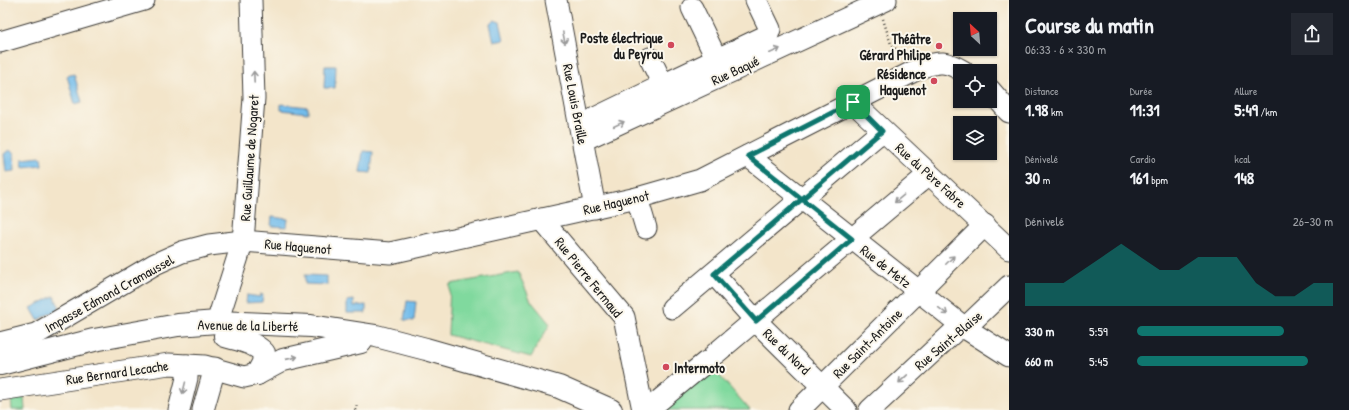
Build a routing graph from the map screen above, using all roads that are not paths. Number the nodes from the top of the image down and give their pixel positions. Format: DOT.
graph roads {
  1 [pos="112,0"];
  2 [pos="144,0"];
  3 [pos="251,0"];
  4 [pos="556,0"];
  5 [pos="756,0"];
  6 [pos="881,2"];
  7 [pos="692,8"];
  8 [pos="0,34"];
  9 [pos="0,42"];
  10 [pos="650,58"];
  11 [pos="717,60"];
  12 [pos="953,65"];
  13 [pos="663,86"];
  14 [pos="997,98"];
  15 [pos="853,102"];
  16 [pos="1009,112"];
  17 [pos="882,131"];
  18 [pos="583,140"];
  19 [pos="748,156"];
  20 [pos="929,174"];
  21 [pos="637,198"];
  22 [pos="802,199"];
  23 [pos="595,208"];
  24 [pos="541,219"];
  25 [pos="985,225"];
  26 [pos="646,228"];
  27 [pos="852,239"];
  28 [pos="243,241"];
  29 [pos="1009,248"];
  30 [pos="714,274"];
  31 [pos="1009,286"];
  32 [pos="919,292"];
  33 [pos="672,308"];
  34 [pos="220,312"];
  35 [pos="756,321"];
  36 [pos="965,328"];
  37 [pos="225,336"];
  38 [pos="361,342"];
  39 [pos="0,343"];
  40 [pos="426,349"];
  41 [pos="1009,356"];
  42 [pos="0,365"];
  43 [pos="187,365"];
  44 [pos="215,368"];
  45 [pos="257,374"];
  46 [pos="823,386"];
  47 [pos="0,390"];
  48 [pos="179,410"];
  49 [pos="203,410"];
  50 [pos="611,410"];
  51 [pos="642,410"];
  52 [pos="646,410"];
  53 [pos="798,410"];
  54 [pos="846,410"];
  55 [pos="870,410"];
  1 -- 8 [label="street"];
  2 -- 9 [label="street"];
  28 -- 3 [label="street, Rue Guillaume de Nogaret, one-way"];
  4 -- 18 [label="street, Rue Louis Braille, one-way"];
  5 -- 11 [label="street"];
  18 -- 6 [label="street, Rue Baqué, one-way"];
  7 -- 11 [label="street"];
  10 -- 13 [label="street"];
  11 -- 13 [label="street"];
  12 -- 15 [label="street, Rue Haguenot"];
  13 -- 18 [label="street"];
  14 -- 16 [label="street"];
  15 -- 17 [label="street, Rue du Père Fabre"];
  15 -- 19 [label="street, Rue Haguenot"];
  17 -- 20 [label="street, Rue du Père Fabre"];
  17 -- 22 [label="street"];
  18 -- 23 [label="street, Rue Louis Braille"];
  19 -- 21 [label="street, Rue Haguenot"];
  19 -- 22 [label="street, Rue de Metz"];
  20 -- 25 [label="street, Rue du Père Fabre"];
  20 -- 27 [label="street, one-way"];
  21 -- 23 [label="street, Rue Haguenot"];
  21 -- 26 [label="street"];
  22 -- 27 [label="street, Rue de Metz"];
  22 -- 30 [label="street"];
  23 -- 24 [label="street, Rue Haguenot"];
  24 -- 28 [label="street, Rue Haguenot"];
  24 -- 51 [label="street, Rue Pierre Fermaud"];
  25 -- 29 [label="street, Rue du Père Fabre"];
  32 -- 25 [label="street, Rue Saint-Antoine, one-way"];
  27 -- 32 [label="street, Rue de Metz"];
  27 -- 35 [label="street"];
  28 -- 34 [label="street, Rue Guillaume de Nogaret"];
  28 -- 39 [label="street, Impasse Edmond Cramaussel"];
  30 -- 33 [label="street"];
  30 -- 35 [label="street, Rue du Nord"];
  31 -- 36 [label="street, Rue Saint-Blaise"];
  32 -- 36 [label="street, Rue de Metz, one-way"];
  32 -- 46 [label="street, Rue Saint-Antoine"];
  35 -- 46 [label="street, Rue du Nord"];
  35 -- 52 [label="street"];
  36 -- 41 [label="street, Rue de Metz"];
  36 -- 55 [label="street, Rue Saint-Blaise, one-way"];
  37 -- 38 [label="main road, Avenue de la Liberté"];
  37 -- 42 [label="main road, Avenue de la Liberté"];
  37 -- 45 [label="main road"];
  38 -- 40 [label="main road, Avenue de la Liberté"];
  45 -- 38 [label="main road, one-way"];
  40 -- 42 [label="main road, Avenue de la Liberté"];
  40 -- 50 [label="main road, Avenue de la Liberté"];
  43 -- 44 [label="street, Rue Bernard Lecache"];
  43 -- 47 [label="street, Rue Bernard Lecache"];
  43 -- 48 [label="street, one-way"];
  44 -- 45 [label="street, Rue Bernard Lecache"];
  44 -- 49 [label="street"];
  46 -- 53 [label="street, Rue Saint-Antoine"];
  46 -- 54 [label="street, Rue du Nord"];
}
